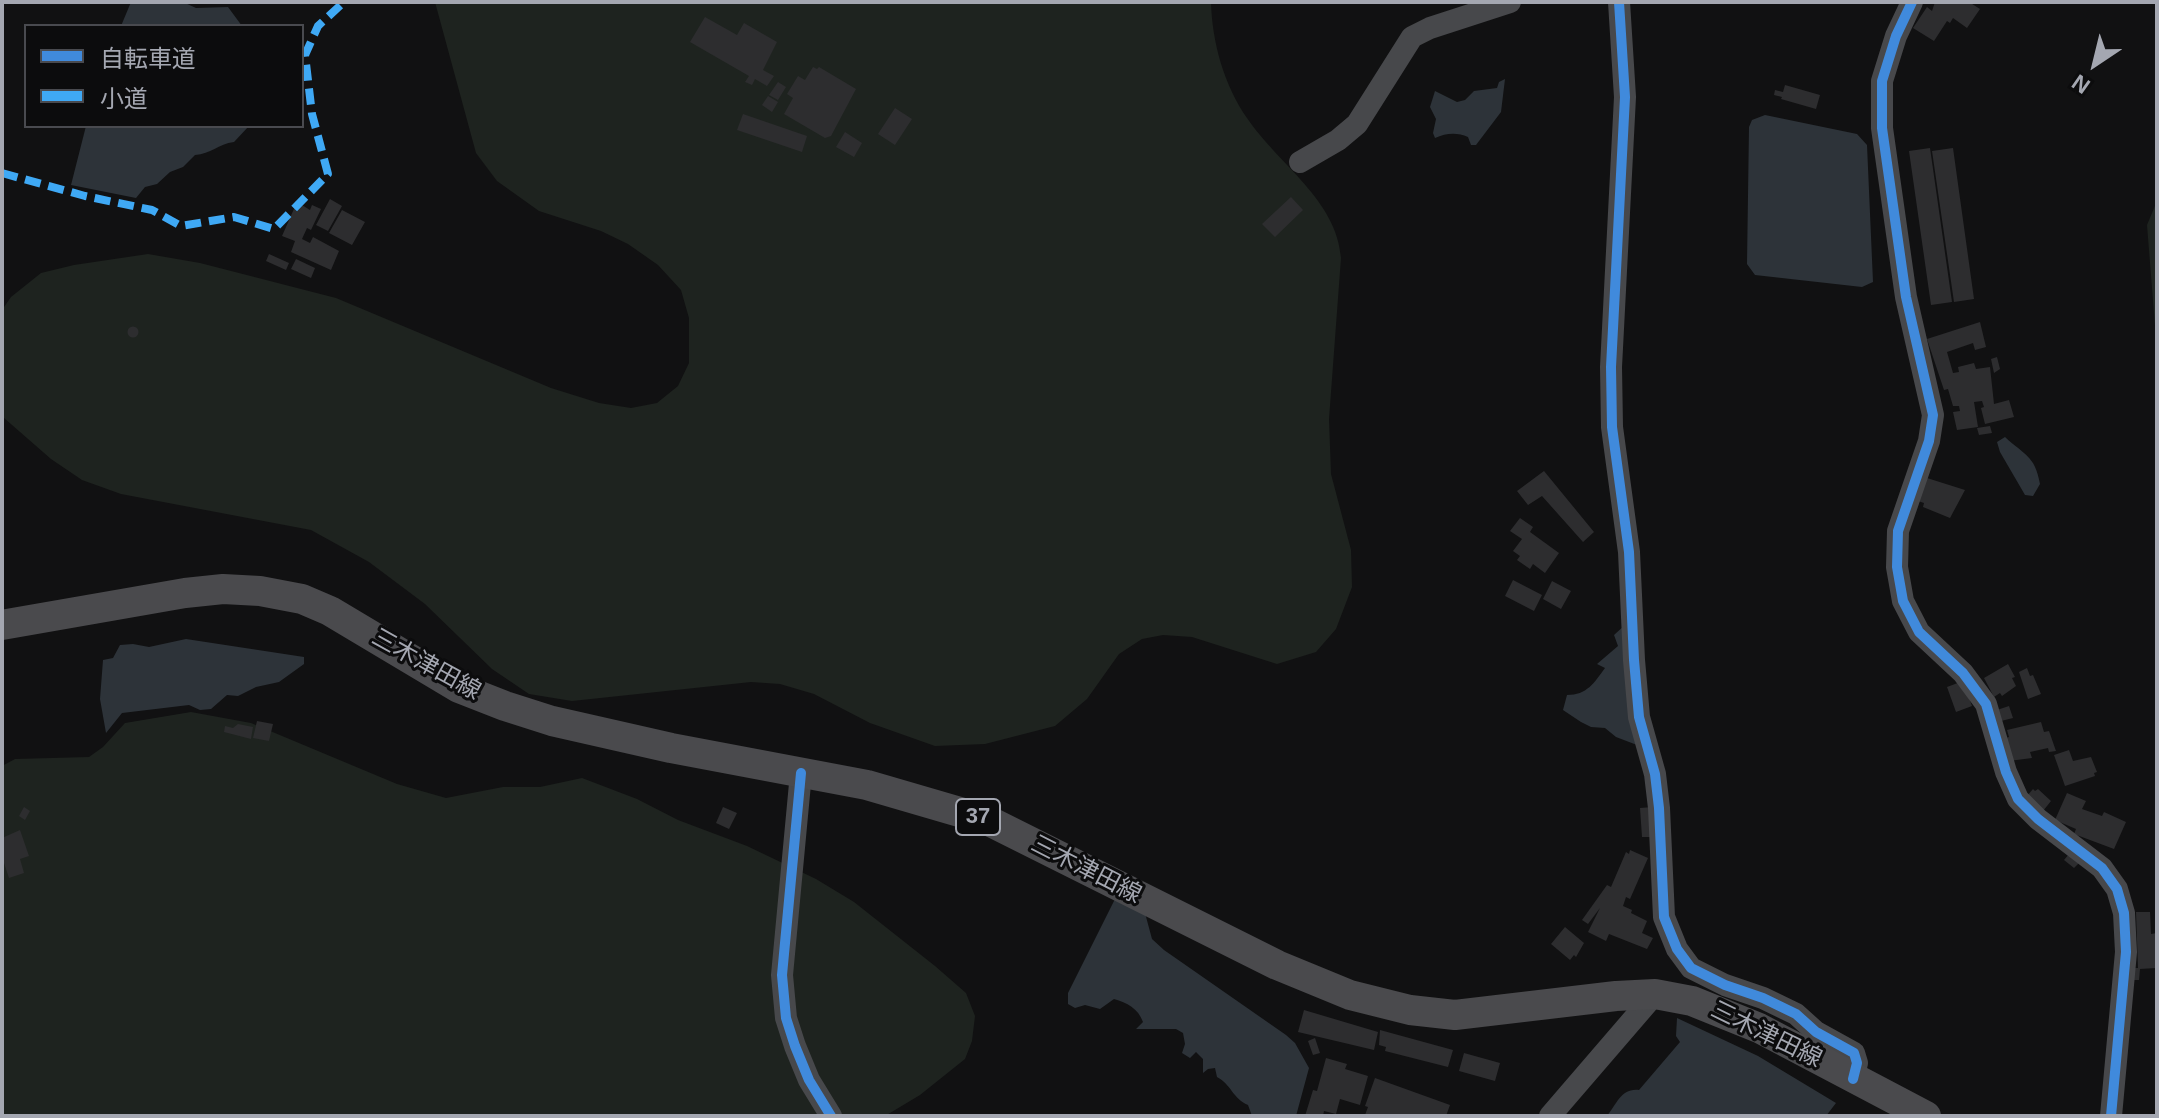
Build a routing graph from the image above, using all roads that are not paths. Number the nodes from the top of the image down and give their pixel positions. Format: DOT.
graph roads {
  1 [pos="1510,2"];
  2 [pos="1619,2"];
  3 [pos="1912,2"];
  4 [pos="1300,162"];
  5 [pos="2,625"];
  6 [pos="801,773"];
  7 [pos="1655,994"];
  8 [pos="1853,1079"];
  9 [pos="831,1116"];
  10 [pos="1550,1116"];
  11 [pos="1926,1116"];
  12 [pos="2111,1116"];
  1 -- 4 [label="street"];
  2 -- 8 [label="street"];
  3 -- 12 [label="street"];
  5 -- 6 [label="main road, 三木津田線 / 37"];
  6 -- 7 [label="main road, 三木津田線 / 37"];
  6 -- 9 [label="street"];
  7 -- 8 [label="main road, 三木津田線 / 37"];
  7 -- 10 [label="street"];
  8 -- 11 [label="main road, 三木津田線 / 37"];
}
